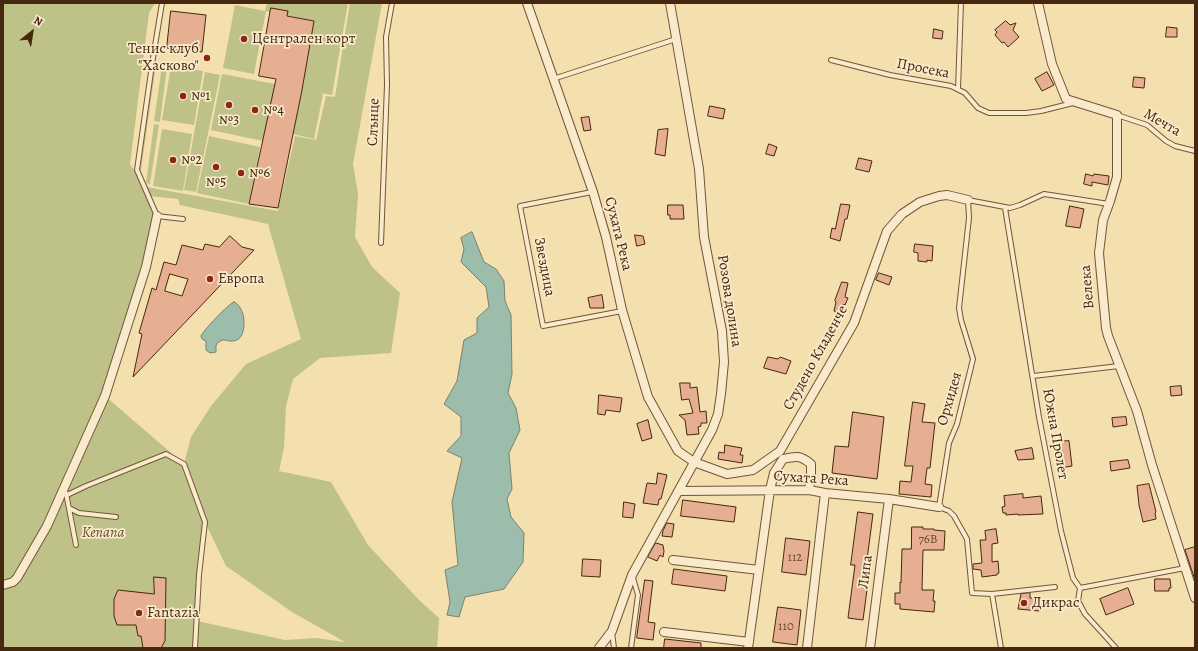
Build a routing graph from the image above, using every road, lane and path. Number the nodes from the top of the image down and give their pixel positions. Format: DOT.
graph roads {
  1 [pos="162,3"];
  2 [pos="392,3"];
  3 [pos="527,3"];
  4 [pos="670,3"];
  5 [pos="961,3"];
  6 [pos="1038,3"];
  7 [pos="676,38"];
  8 [pos="830,60"];
  9 [pos="553,79"];
  10 [pos="958,89"];
  11 [pos="1075,102"];
  12 [pos="1117,115"];
  13 [pos="1195,151"];
  14 [pos="593,192"];
  15 [pos="968,200"];
  16 [pos="1109,204"];
  17 [pos="1005,208"];
  18 [pos="157,216"];
  19 [pos="183,219"];
  20 [pos="381,243"];
  21 [pos="622,311"];
  22 [pos="1119,366"];
  23 [pos="1033,376"];
  24 [pos="780,451"];
  25 [pos="783,460"];
  26 [pos="694,462"];
  27 [pos="66,485"];
  28 [pos="770,490"];
  29 [pos="809,490"];
  30 [pos="679,491"];
  31 [pos="825,493"];
  32 [pos="67,495"];
  33 [pos="889,499"];
  34 [pos="939,507"];
  35 [pos="69,508"];
  36 [pos="116,517"];
  37 [pos="76,545"];
  38 [pos="673,560"];
  39 [pos="1185,568"];
  40 [pos="759,570"];
  41 [pos="632,575"];
  42 [pos="3,585"];
  43 [pos="1056,587"];
  44 [pos="1080,588"];
  45 [pos="992,594"];
  46 [pos="1195,598"];
  47 [pos="612,632"];
  48 [pos="664,632"];
  49 [pos="748,645"];
  50 [pos="195,648"];
  51 [pos="599,648"];
  52 [pos="614,648"];
  53 [pos="631,648"];
  54 [pos="807,648"];
  55 [pos="870,648"];
  56 [pos="1001,648"];
  57 [pos="1116,648"];
  1 -- 18 [label="lane"];
  2 -- 20 [label="lane, Слънце"];
  3 -- 9 [label="street, Сухата Река"];
  4 -- 7 [label="street, Розова долина"];
  5 -- 10 [label="lane"];
  6 -- 11 [label="street"];
  7 -- 9 [label="lane"];
  7 -- 26 [label="street, Розова долина"];
  8 -- 10 [label="lane, Просека"];
  9 -- 14 [label="street, Сухата Река"];
  10 -- 11 [label="lane, Просека"];
  11 -- 12 [label="street"];
  12 -- 13 [label="lane, Мечта"];
  12 -- 16 [label="street, Велека"];
  14 -- 21 [label="street, Сухата Река"];
  14 -- 21 [label="lane, Звездица"];
  15 -- 17 [label="lane"];
  15 -- 24 [label="street, Студено Кладенче"];
  15 -- 34 [label="lane, Орхидея"];
  16 -- 17 [label="lane"];
  16 -- 22 [label="street, Велека"];
  17 -- 23 [label="lane, Южна Пролет"];
  18 -- 19 [label="lane"];
  18 -- 27 [label="street"];
  21 -- 26 [label="street, Сухата Река"];
  22 -- 23 [label="lane"];
  22 -- 39 [label="street, Велека"];
  23 -- 44 [label="lane, Южна Пролет"];
  24 -- 25 [label="street"];
  24 -- 26 [label="street, Студено Кладенче"];
  25 -- 28 [label="street"];
  25 -- 29 [label="street"];
  26 -- 30 [label="street, Розова долина"];
  27 -- 32 [label="lane"];
  27 -- 42 [label="street"];
  28 -- 29 [label="street, Сухата Река"];
  28 -- 30 [label="street, Сухата Река"];
  28 -- 40 [label="street"];
  29 -- 31 [label="street, Сухата Река"];
  30 -- 41 [label="street, Розова долина"];
  31 -- 33 [label="street, Сухата Река"];
  31 -- 54 [label="street"];
  32 -- 35 [label="lane"];
  32 -- 50 [label="lane"];
  33 -- 34 [label="street, Сухата Река"];
  33 -- 55 [label="street, Липа"];
  34 -- 45 [label="lane"];
  35 -- 36 [label="lane"];
  35 -- 37 [label="lane"];
  38 -- 40 [label="street"];
  39 -- 44 [label="lane"];
  39 -- 46 [label="street, Велека"];
  40 -- 49 [label="street"];
  41 -- 47 [label="street, Розова долина"];
  41 -- 53 [label="lane"];
  43 -- 45 [label="lane"];
  44 -- 57 [label="lane, Южна Пролет"];
  45 -- 56 [label="lane"];
  47 -- 51 [label="street, Розова долина"];
  47 -- 52 [label="lane"];
  48 -- 49 [label="street"];
}
